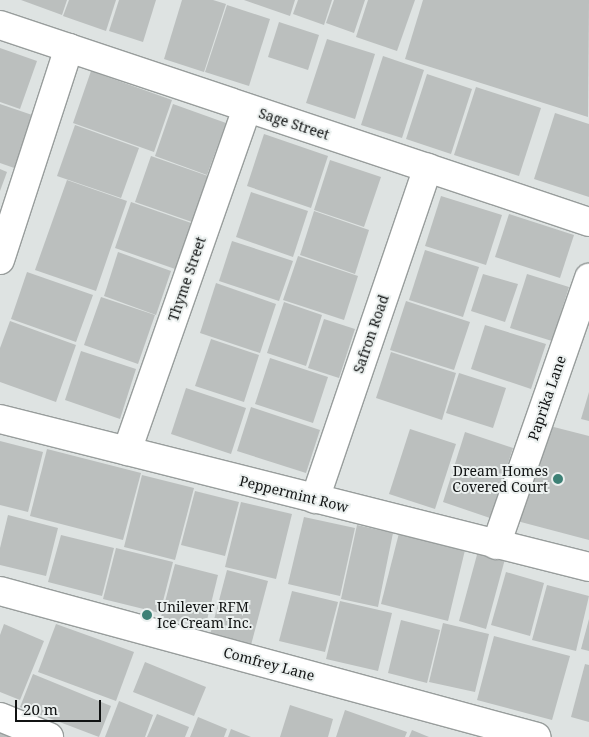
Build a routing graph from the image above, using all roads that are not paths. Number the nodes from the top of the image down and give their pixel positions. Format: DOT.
graph roads {
  1 [pos="0,25"];
  2 [pos="69,48"];
  3 [pos="247,108"];
  4 [pos="428,168"];
  5 [pos="589,222"];
  6 [pos="0,260"];
  7 [pos="589,278"];
  8 [pos="0,419"];
  9 [pos="127,451"];
  10 [pos="315,499"];
  11 [pos="496,545"];
  12 [pos="589,567"];
  13 [pos="0,591"];
  14 [pos="0,717"];
  15 [pos="49,737"];
  16 [pos="537,737"];
  1 -- 2 [label="street, Sage Street"];
  2 -- 3 [label="street, Sage Street"];
  2 -- 6 [label="street"];
  3 -- 4 [label="street, Sage Street"];
  3 -- 9 [label="street, Thyme Street"];
  4 -- 5 [label="street, Sage Street"];
  4 -- 10 [label="street, Safron Road"];
  7 -- 11 [label="street, Paprika Lane"];
  8 -- 9 [label="street, Peppermint Row"];
  9 -- 10 [label="street, Peppermint Row"];
  10 -- 11 [label="street, Peppermint Row"];
  11 -- 12 [label="street, Peppermint Row"];
  13 -- 16 [label="street, Comfrey Lane"];
  14 -- 15 [label="street"];
}
